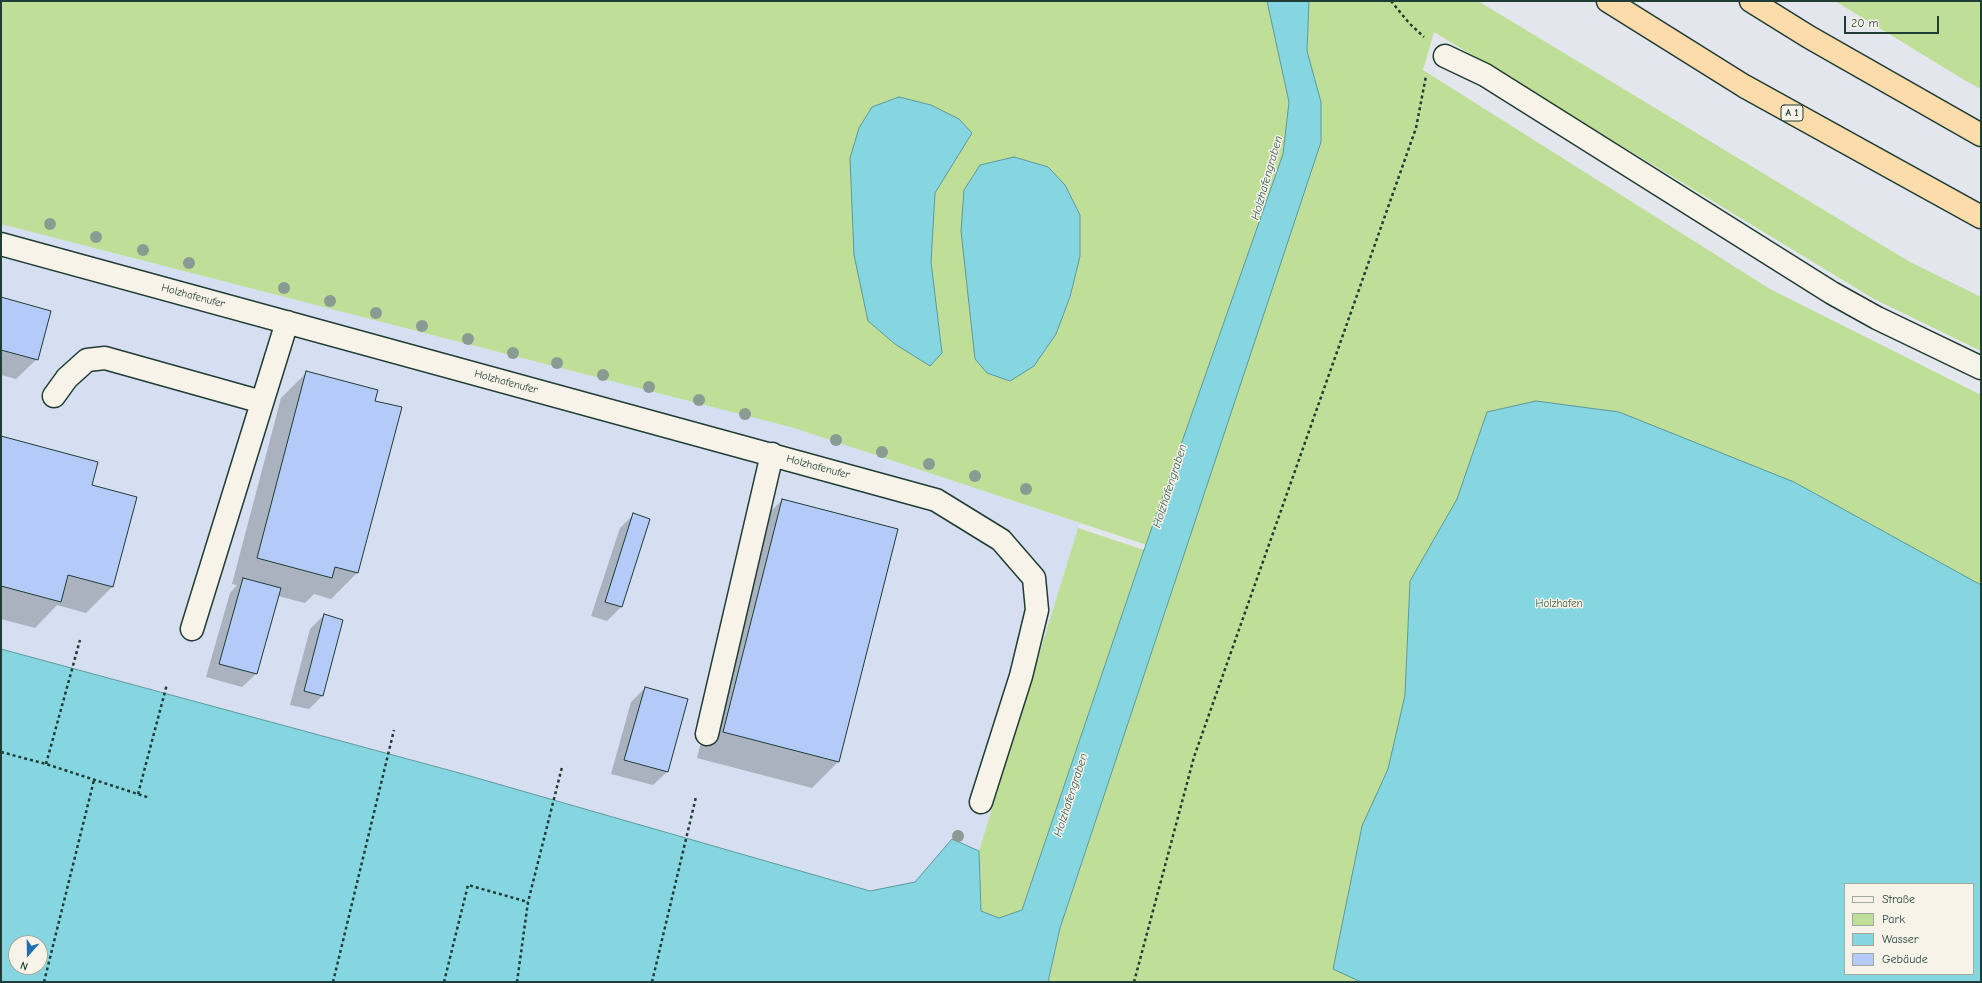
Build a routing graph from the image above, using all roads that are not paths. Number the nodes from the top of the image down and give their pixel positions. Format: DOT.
graph roads {
  1 [pos="1608,1"];
  2 [pos="1751,1"];
  3 [pos="1445,56"];
  4 [pos="1981,135"];
  5 [pos="1981,217"];
  6 [pos="1,244"];
  7 [pos="287,322"];
  8 [pos="1981,368"];
  9 [pos="54,396"];
  10 [pos="262,402"];
  11 [pos="772,454"];
  12 [pos="192,630"];
  13 [pos="707,734"];
  14 [pos="981,802"];
  1 -- 5 [label="highway, A 1"];
  2 -- 4 [label="highway"];
  3 -- 8 [label="street"];
  6 -- 7 [label="street, Holzhafenufer"];
  7 -- 10 [label="street"];
  7 -- 11 [label="street, Holzhafenufer"];
  9 -- 10 [label="street"];
  10 -- 12 [label="street"];
  11 -- 13 [label="street"];
  11 -- 14 [label="street, Holzhafenufer"];
}
